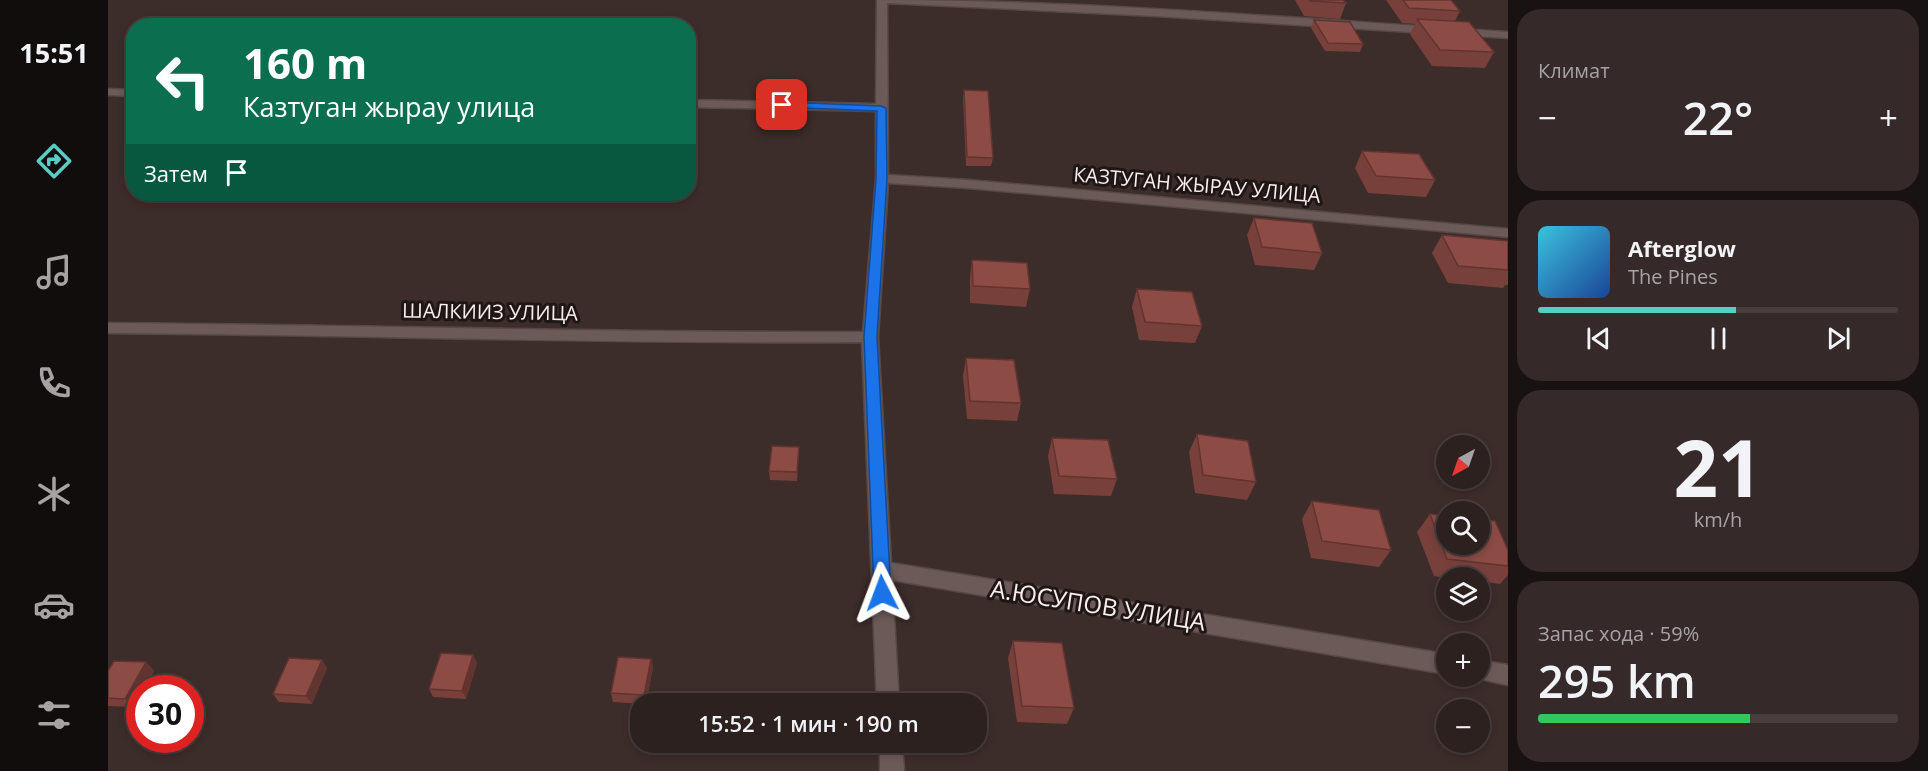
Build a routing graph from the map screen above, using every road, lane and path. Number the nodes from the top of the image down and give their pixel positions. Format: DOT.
graph roads {
  1 [pos="882,0"];
  2 [pos="1508,35"];
  3 [pos="108,92"];
  4 [pos="126,93"];
  5 [pos="696,103"];
  6 [pos="881,108"];
  7 [pos="882,179"];
  8 [pos="1508,233"];
  9 [pos="108,328"];
  10 [pos="870,337"];
  11 [pos="881,570"];
  12 [pos="1436,662"];
  13 [pos="1490,672"];
  14 [pos="1508,675"];
  15 [pos="887,693"];
  16 [pos="891,753"];
  17 [pos="892,771"];
  1 -- 2 [label="street"];
  1 -- 6 [label="street"];
  3 -- 4 [label="street"];
  5 -- 6 [label="street"];
  6 -- 7 [label="street"];
  7 -- 8 [label="street, КАЗТУГАН ЖЫРАУ УЛИЦА"];
  7 -- 10 [label="street"];
  9 -- 10 [label="street, ШАЛКИИЗ УЛИЦА"];
  10 -- 11 [label="street"];
  11 -- 12 [label="street, А.ЮСУПОВ УЛИЦА"];
  11 -- 15 [label="street"];
  13 -- 14 [label="street"];
  16 -- 17 [label="street"];
}
